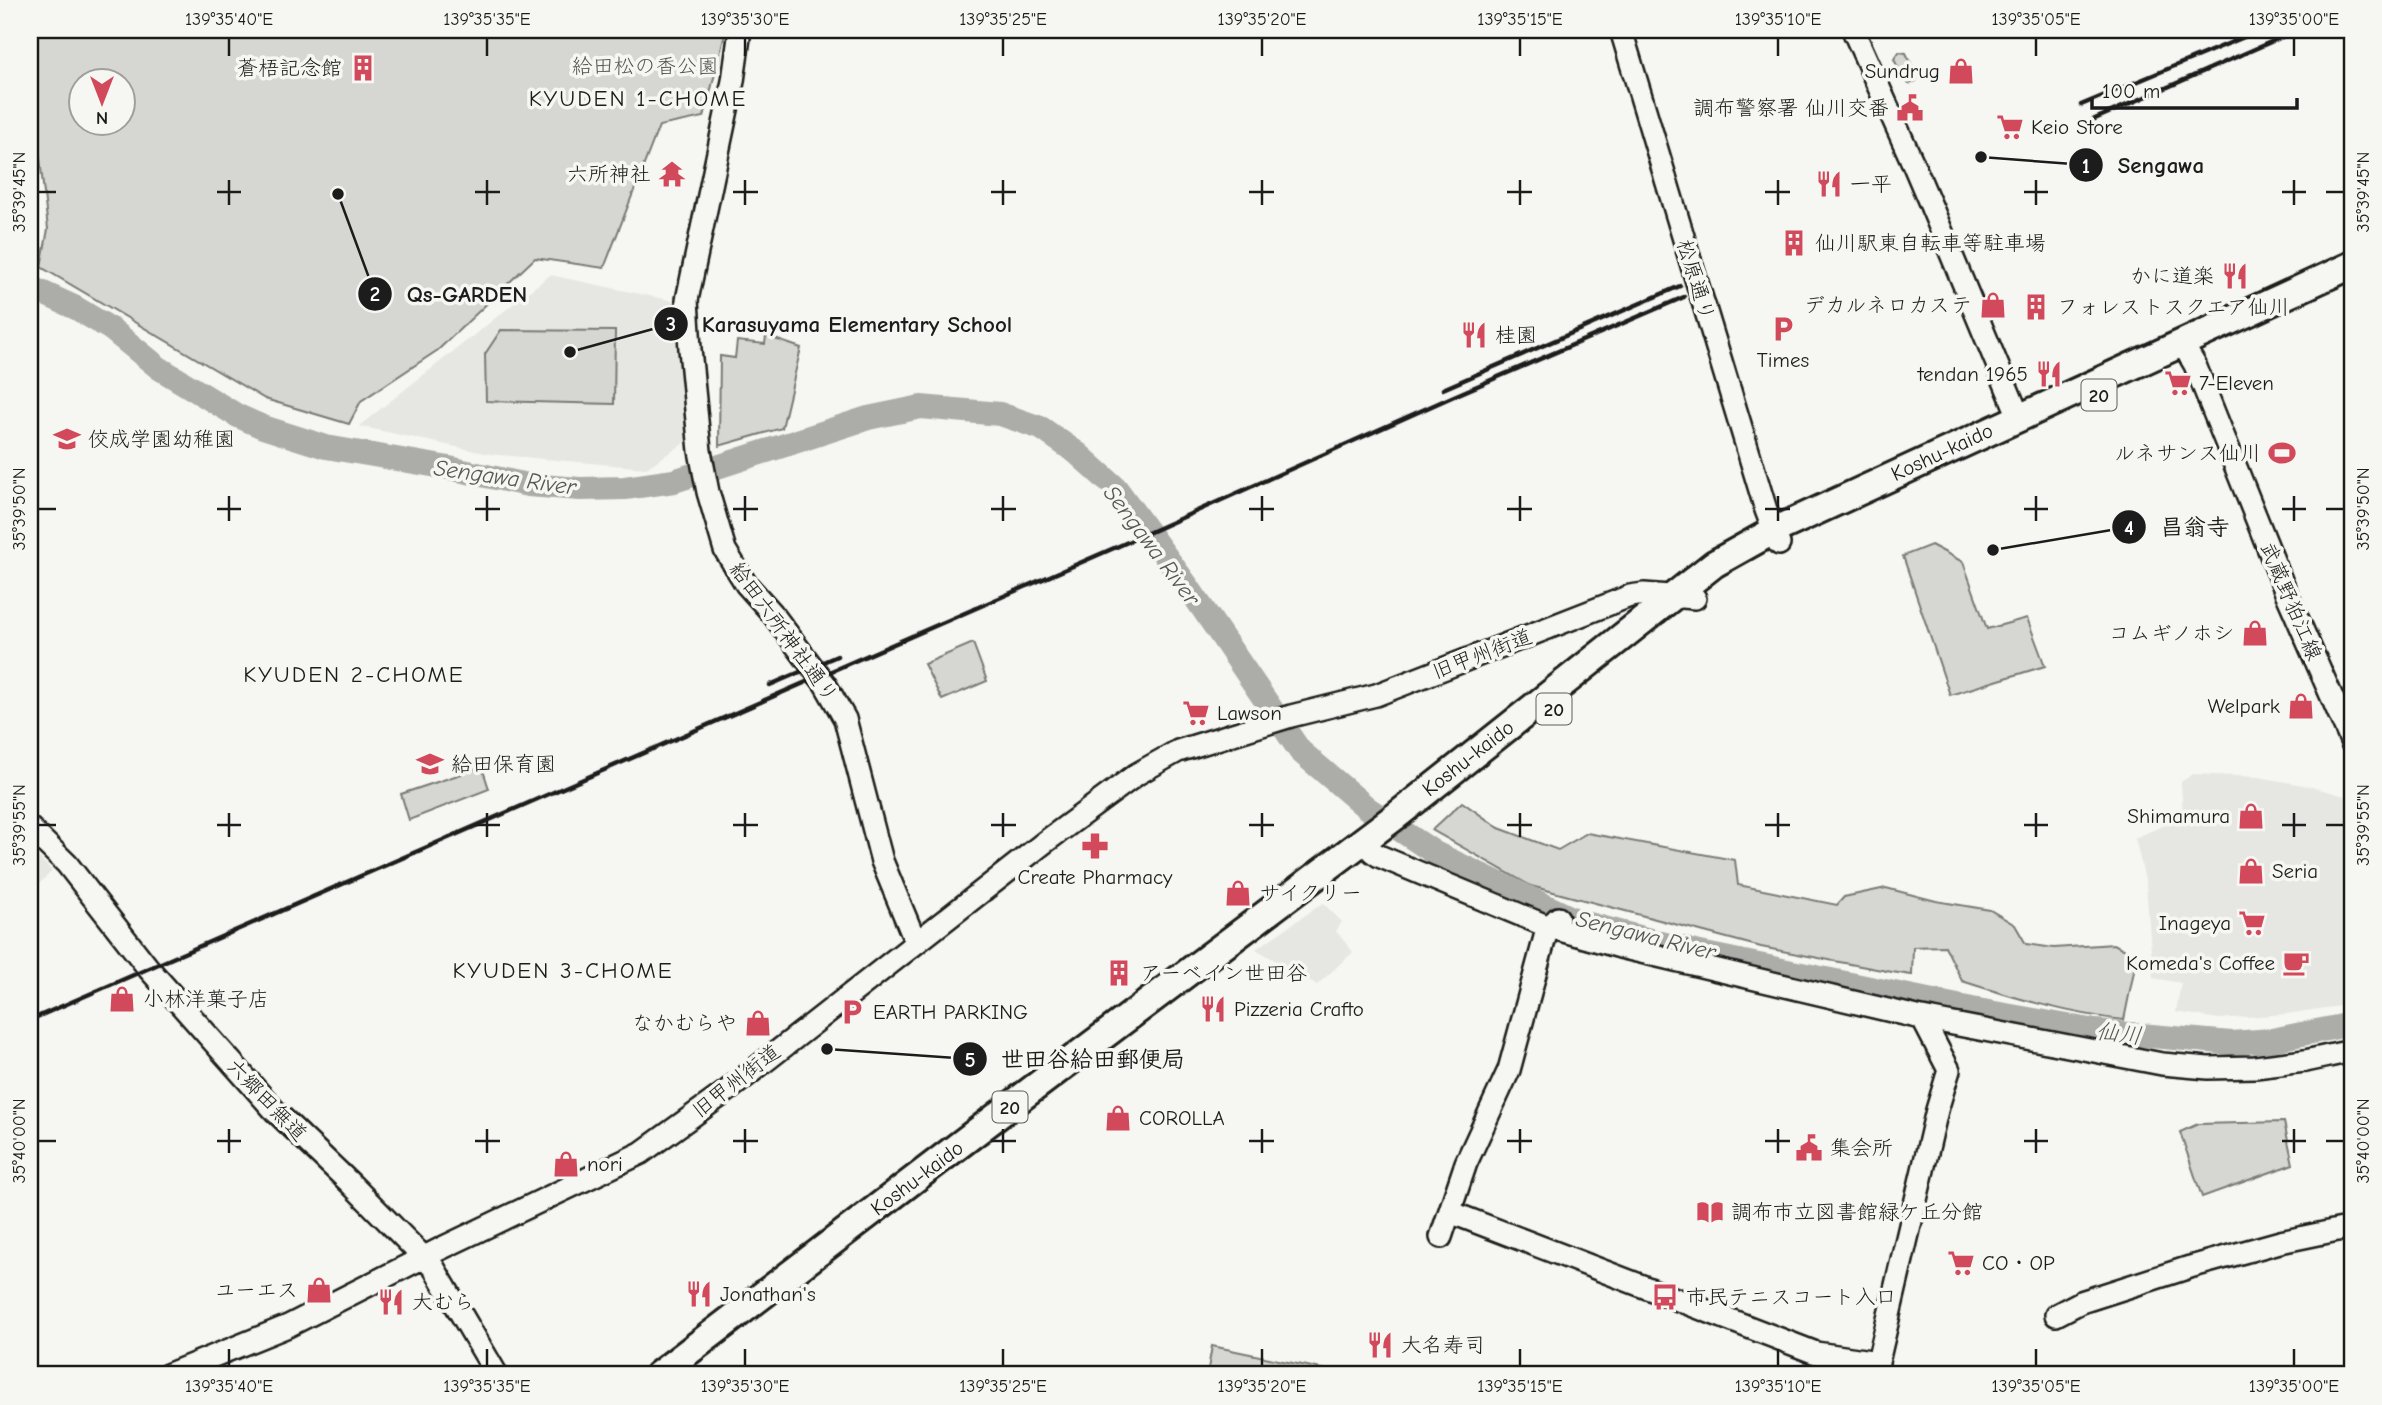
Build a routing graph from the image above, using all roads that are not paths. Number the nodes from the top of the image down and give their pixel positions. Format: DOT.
graph roads {
  1 [pos="740,30"];
  2 [pos="1621,30"];
  3 [pos="1853,30"];
  4 [pos="2352,265"];
  5 [pos="2352,282"];
  6 [pos="2185,349"];
  7 [pos="2019,416"];
  8 [pos="1776,537"];
  9 [pos="1683,597"];
  10 [pos="1615,600"];
  11 [pos="1625,634"];
  12 [pos="2352,743"];
  13 [pos="1404,819"];
  14 [pos="30,828"];
  15 [pos="1372,843"];
  16 [pos="1553,923"];
  17 [pos="916,943"];
  18 [pos="1922,1018"];
  19 [pos="2352,1051"];
  20 [pos="1450,1212"];
  21 [pos="2352,1227"];
  22 [pos="1441,1237"];
  23 [pos="423,1258"];
  24 [pos="2056,1315"];
  25 [pos="167,1375"];
  26 [pos="498,1375"];
  27 [pos="659,1375"];
  28 [pos="682,1375"];
  1 -- 17 [label="street, 給田六所神社通り"];
  2 -- 8 [label="street, 松原通り, bridge"];
  3 -- 7 [label="street, bridge"];
  4 -- 6 [label="highway, Koshu-kaido / 20"];
  5 -- 6 [label="highway, Koshu-kaido / 20"];
  6 -- 7 [label="highway, Koshu-kaido / 20"];
  6 -- 8 [label="highway, Koshu-kaido / 20"];
  6 -- 12 [label="street, 武蔵野狛江線"];
  7 -- 8 [label="highway, Koshu-kaido / 20"];
  8 -- 9 [label="highway, Koshu-kaido / 20"];
  9 -- 10 [label="street, 旧甲州街道"];
  9 -- 11 [label="highway, Koshu-kaido / 20"];
  9 -- 13 [label="highway, Koshu-kaido / 20"];
  10 -- 11 [label="street"];
  10 -- 17 [label="street, 旧甲州街道"];
  11 -- 13 [label="highway, Koshu-kaido / 20"];
  13 -- 15 [label="highway, Koshu-kaido / 20"];
  14 -- 23 [label="street, 六郷田無道"];
  15 -- 16 [label="street"];
  15 -- 27 [label="highway, Koshu-kaido / 20"];
  15 -- 28 [label="highway, Koshu-kaido / 20"];
  16 -- 18 [label="street"];
  16 -- 20 [label="street"];
  17 -- 23 [label="street, 旧甲州街道"];
  18 -- 19 [label="street"];
  18 -- 20 [label="street"];
  20 -- 22 [label="street"];
  21 -- 24 [label="street"];
  23 -- 25 [label="street, 旧甲州街道"];
  23 -- 26 [label="street, 六郷田無道"];
}
